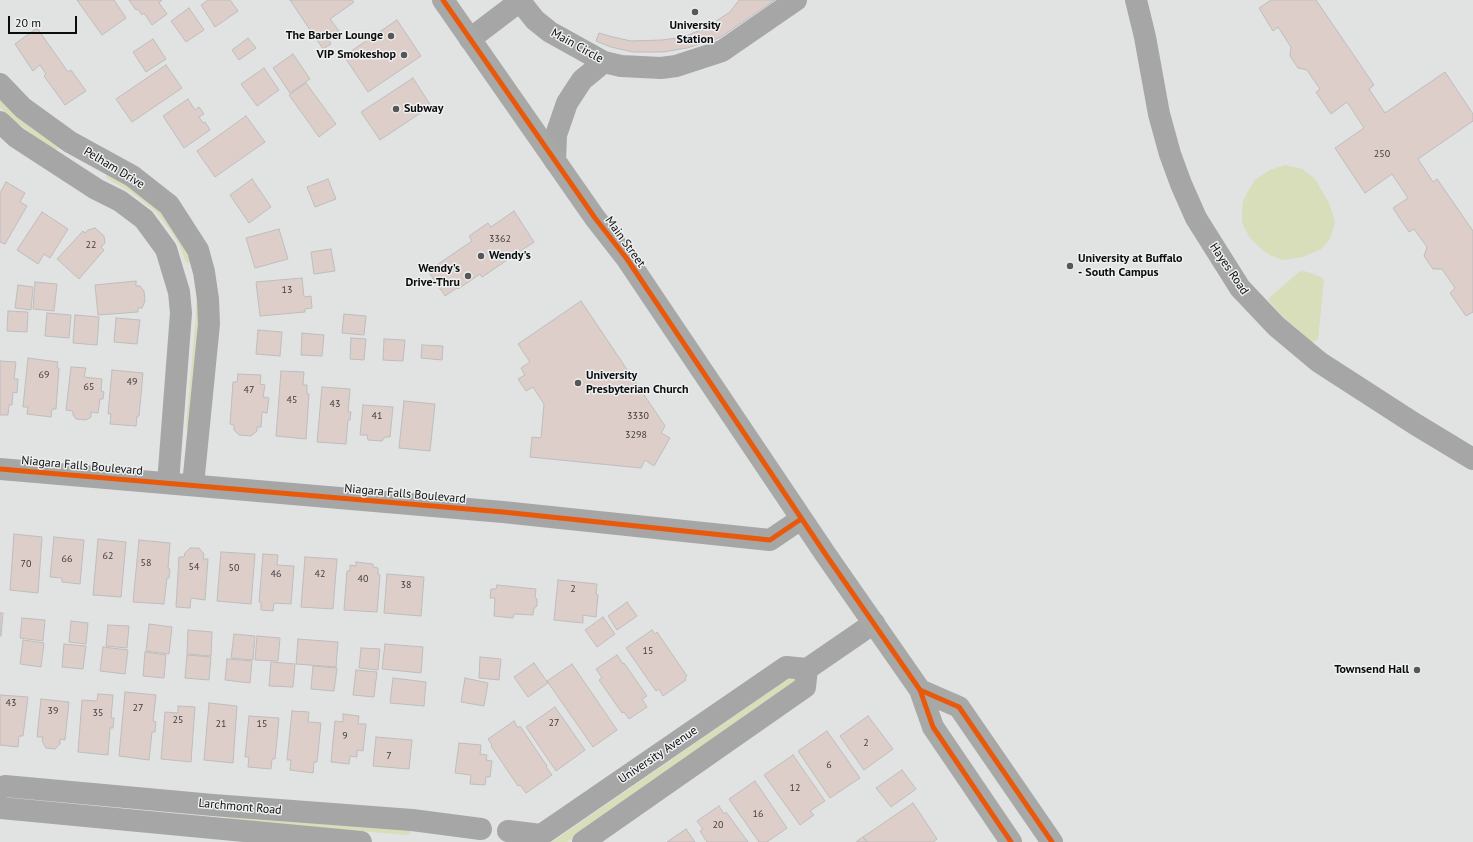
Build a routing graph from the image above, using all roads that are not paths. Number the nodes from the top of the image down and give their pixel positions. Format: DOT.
graph roads {
  1 [pos="444,0"];
  2 [pos="520,0"];
  3 [pos="796,0"];
  4 [pos="1136,0"];
  5 [pos="470,39"];
  6 [pos="604,62"];
  7 [pos="0,84"];
  8 [pos="0,122"];
  9 [pos="87,151"];
  10 [pos="554,161"];
  11 [pos="72,174"];
  12 [pos="204,272"];
  13 [pos="175,278"];
  14 [pos="1473,459"];
  15 [pos="0,469"];
  16 [pos="168,483"];
  17 [pos="194,485"];
  18 [pos="802,519"];
  19 [pos="874,623"];
  20 [pos="807,669"];
  21 [pos="920,690"];
  22 [pos="0,788"];
  23 [pos="213,805"];
  24 [pos="0,808"];
  25 [pos="211,828"];
  26 [pos="481,829"];
  27 [pos="508,831"];
  28 [pos="361,842"];
  29 [pos="451,842"];
  30 [pos="528,842"];
  31 [pos="583,842"];
  32 [pos="1011,842"];
  33 [pos="1052,842"];
  1 -- 5 [label="main road, Main Street"];
  2 -- 5 [label="street, Main Circle"];
  2 -- 6 [label="street, Main Circle"];
  3 -- 6 [label="street, Main Circle"];
  4 -- 14 [label="street, Hayes Road"];
  5 -- 10 [label="main road, Main Street"];
  6 -- 10 [label="street"];
  7 -- 9 [label="street, Pelham Drive"];
  8 -- 11 [label="street"];
  9 -- 11 [label="street"];
  9 -- 12 [label="street, Pelham Drive"];
  10 -- 18 [label="main road, Main Street"];
  11 -- 13 [label="street"];
  12 -- 13 [label="street"];
  12 -- 17 [label="street, Pelham Drive"];
  13 -- 16 [label="street"];
  15 -- 16 [label="street, Niagara Falls Boulevard"];
  16 -- 17 [label="street, Niagara Falls Boulevard"];
  17 -- 18 [label="street, Niagara Falls Boulevard"];
  18 -- 19 [label="main road, Main Street"];
  19 -- 20 [label="street"];
  19 -- 21 [label="main road, Main Street"];
  20 -- 27 [label="street, University Avenue"];
  20 -- 31 [label="street"];
  21 -- 32 [label="main road, Main Street"];
  21 -- 33 [label="main road"];
  22 -- 23 [label="street, Larchmont Road"];
  23 -- 25 [label="street"];
  23 -- 26 [label="street, Larchmont Road"];
  24 -- 25 [label="street, Larchmont Road"];
  25 -- 28 [label="street, Larchmont Road"];
  26 -- 27 [label="street, University Avenue"];
  26 -- 29 [label="street"];
  27 -- 30 [label="street"];
}
